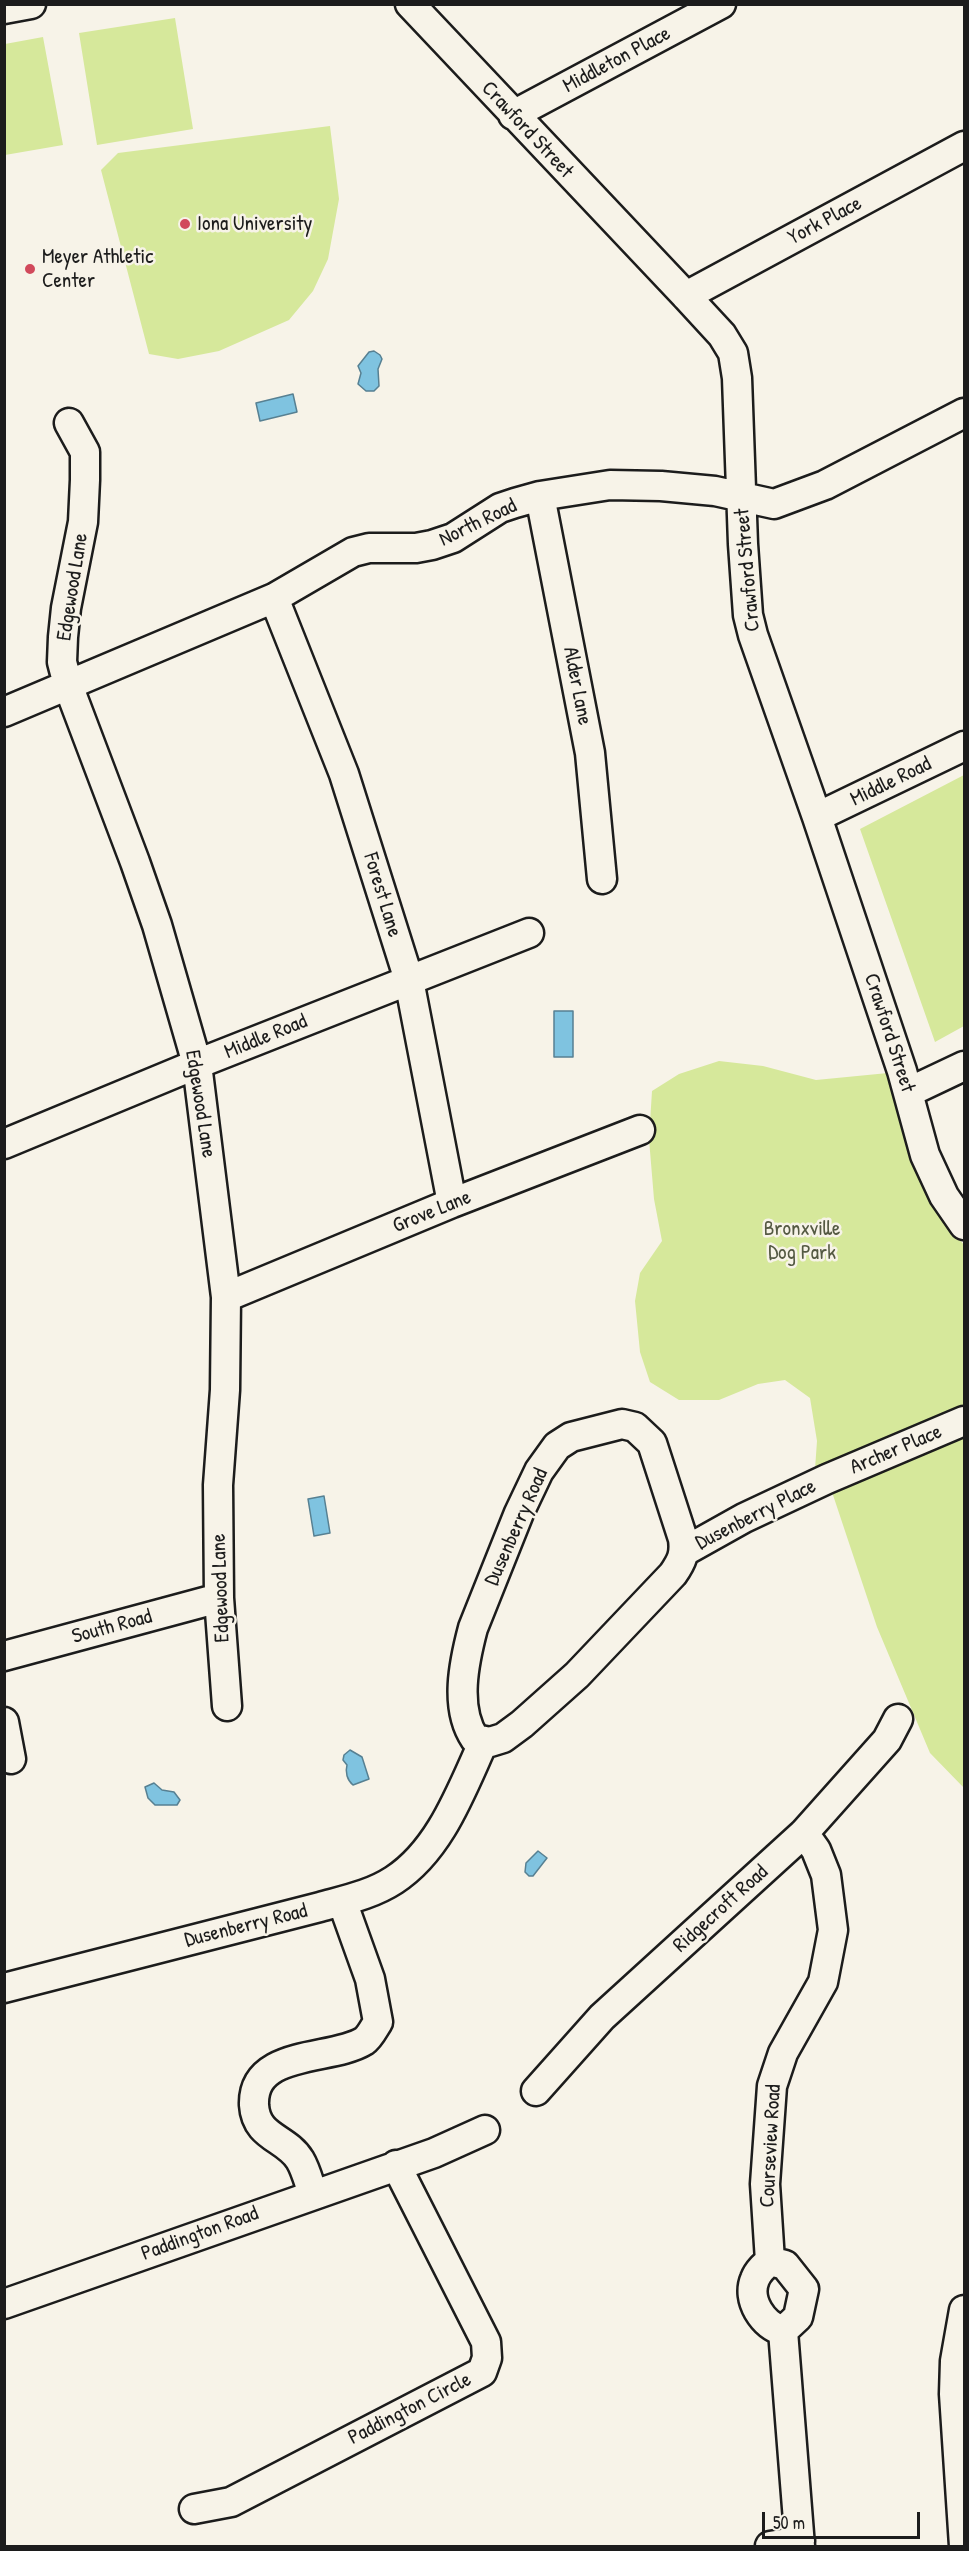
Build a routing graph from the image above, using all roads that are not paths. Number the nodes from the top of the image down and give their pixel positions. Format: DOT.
graph roads {
  1 [pos="31,4"];
  2 [pos="410,4"];
  3 [pos="721,4"];
  4 [pos="4,9"];
  5 [pos="513,116"];
  6 [pos="964,146"];
  7 [pos="686,296"];
  8 [pos="964,413"];
  9 [pos="69,423"];
  10 [pos="540,496"];
  11 [pos="741,496"];
  12 [pos="274,598"];
  13 [pos="68,685"];
  14 [pos="4,711"];
  15 [pos="964,746"];
  16 [pos="817,817"];
  17 [pos="602,879"];
  18 [pos="530,933"];
  19 [pos="409,980"];
  20 [pos="197,1064"];
  21 [pos="963,1070"];
  22 [pos="909,1092"];
  23 [pos="640,1130"];
  24 [pos="4,1144"];
  25 [pos="452,1203"];
  26 [pos="964,1225"];
  27 [pos="226,1297"];
  28 [pos="964,1421"];
  29 [pos="827,1479"];
  30 [pos="685,1551"];
  31 [pos="219,1598"];
  32 [pos="4,1656"];
  33 [pos="227,1706"];
  34 [pos="898,1719"];
  35 [pos="4,1722"];
  36 [pos="483,1743"];
  37 [pos="11,1759"];
  38 [pos="804,1833"];
  39 [pos="342,1901"];
  40 [pos="4,1988"];
  41 [pos="536,2091"];
  42 [pos="485,2130"];
  43 [pos="396,2165"];
  44 [pos="313,2194"];
  45 [pos="770,2261"];
  46 [pos="4,2304"];
  47 [pos="964,2310"];
  48 [pos="783,2331"];
  49 [pos="195,2509"];
  50 [pos="800,2544"];
  51 [pos="770,2547"];
  52 [pos="963,2547"];
  1 -- 4 [label="street"];
  2 -- 5 [label="street, Crawford Street"];
  3 -- 5 [label="street, Middleton Place"];
  5 -- 7 [label="street, Crawford Street"];
  6 -- 7 [label="street, York Place"];
  7 -- 11 [label="street, Crawford Street"];
  8 -- 11 [label="street, North Road"];
  9 -- 13 [label="street, Edgewood Lane"];
  10 -- 11 [label="street, North Road"];
  10 -- 12 [label="street, North Road"];
  10 -- 17 [label="street, Alder Lane"];
  11 -- 16 [label="street, Crawford Street"];
  12 -- 13 [label="street, North Road"];
  12 -- 19 [label="street, Forest Lane"];
  13 -- 14 [label="street, North Road"];
  13 -- 20 [label="street, Edgewood Lane"];
  15 -- 16 [label="street, Middle Road"];
  16 -- 22 [label="street, Crawford Street"];
  18 -- 19 [label="street, Middle Road"];
  19 -- 20 [label="street, Middle Road"];
  19 -- 25 [label="street, Forest Lane"];
  20 -- 24 [label="street, Middle Road"];
  20 -- 27 [label="street, Edgewood Lane"];
  21 -- 22 [label="street"];
  22 -- 26 [label="street, Crawford Street"];
  23 -- 25 [label="street, Grove Lane"];
  25 -- 27 [label="street, Grove Lane"];
  27 -- 31 [label="street, Edgewood Lane"];
  28 -- 29 [label="street, Archer Place"];
  29 -- 30 [label="street, Dusenberry Place"];
  30 -- 36 [label="street"];
  30 -- 36 [label="street, Dusenberry Road"];
  31 -- 32 [label="street, South Road"];
  31 -- 33 [label="street, Edgewood Lane"];
  34 -- 38 [label="street, Ridgecroft Road"];
  35 -- 37 [label="street"];
  36 -- 39 [label="street, Dusenberry Road"];
  38 -- 41 [label="street, Ridgecroft Road"];
  38 -- 45 [label="street, Courseview Road"];
  39 -- 40 [label="street, Dusenberry Road"];
  39 -- 44 [label="street"];
  42 -- 43 [label="street"];
  43 -- 44 [label="street, Paddington Road"];
  43 -- 49 [label="street, Paddington Circle"];
  44 -- 46 [label="street, Paddington Road"];
  45 -- 48 [label="street"];
  45 -- 48 [label="street"];
  47 -- 52 [label="street"];
  48 -- 50 [label="street"];
  50 -- 51 [label="street"];
}
